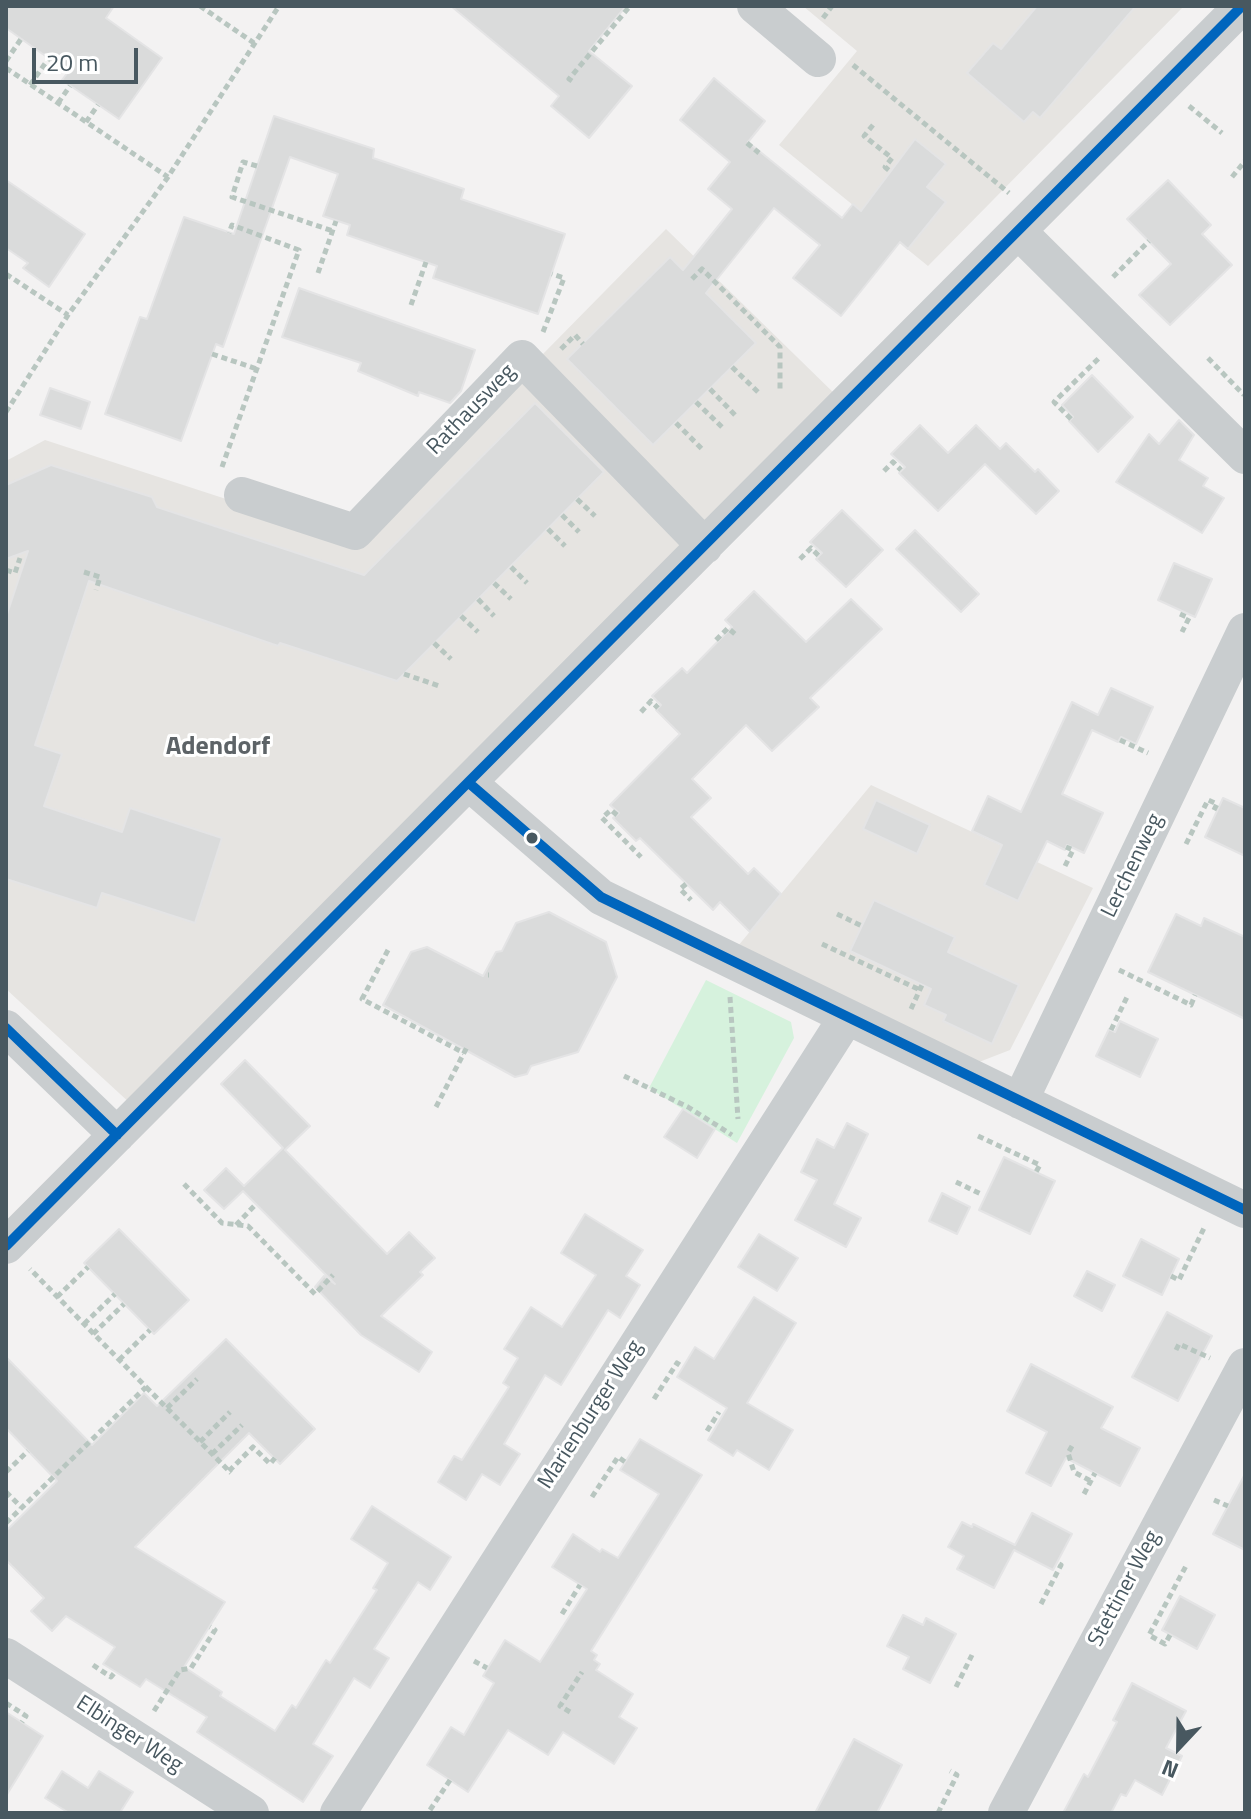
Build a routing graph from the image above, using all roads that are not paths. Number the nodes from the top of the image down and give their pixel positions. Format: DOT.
graph roads {
  1 [pos="755,6"];
  2 [pos="1242,6"];
  3 [pos="818,59"];
  4 [pos="1026,222"];
  5 [pos="1245,456"];
  6 [pos="231,484"];
  7 [pos="705,546"];
  8 [pos="1245,631"];
  9 [pos="1231,698"];
  10 [pos="469,783"];
  11 [pos="846,1018"];
  12 [pos="6,1028"];
  13 [pos="1020,1101"];
  14 [pos="117,1135"];
  15 [pos="1232,1204"];
  16 [pos="6,1246"];
  17 [pos="1230,1357"];
  18 [pos="6,1656"];
  19 [pos="251,1813"];
  20 [pos="338,1813"];
  21 [pos="1006,1813"];
  1 -- 3 [label="street"];
  2 -- 4 [label="street"];
  4 -- 5 [label="street"];
  4 -- 7 [label="street"];
  6 -- 7 [label="street, Rathausweg"];
  7 -- 10 [label="street"];
  8 -- 9 [label="street, Lerchenweg"];
  9 -- 13 [label="street, Lerchenweg"];
  10 -- 11 [label="street"];
  10 -- 14 [label="street"];
  11 -- 13 [label="street"];
  11 -- 20 [label="street, Marienburger Weg"];
  12 -- 14 [label="street"];
  13 -- 15 [label="street"];
  14 -- 16 [label="street"];
  17 -- 21 [label="street, Stettiner Weg"];
  18 -- 19 [label="street, Elbinger Weg"];
}
